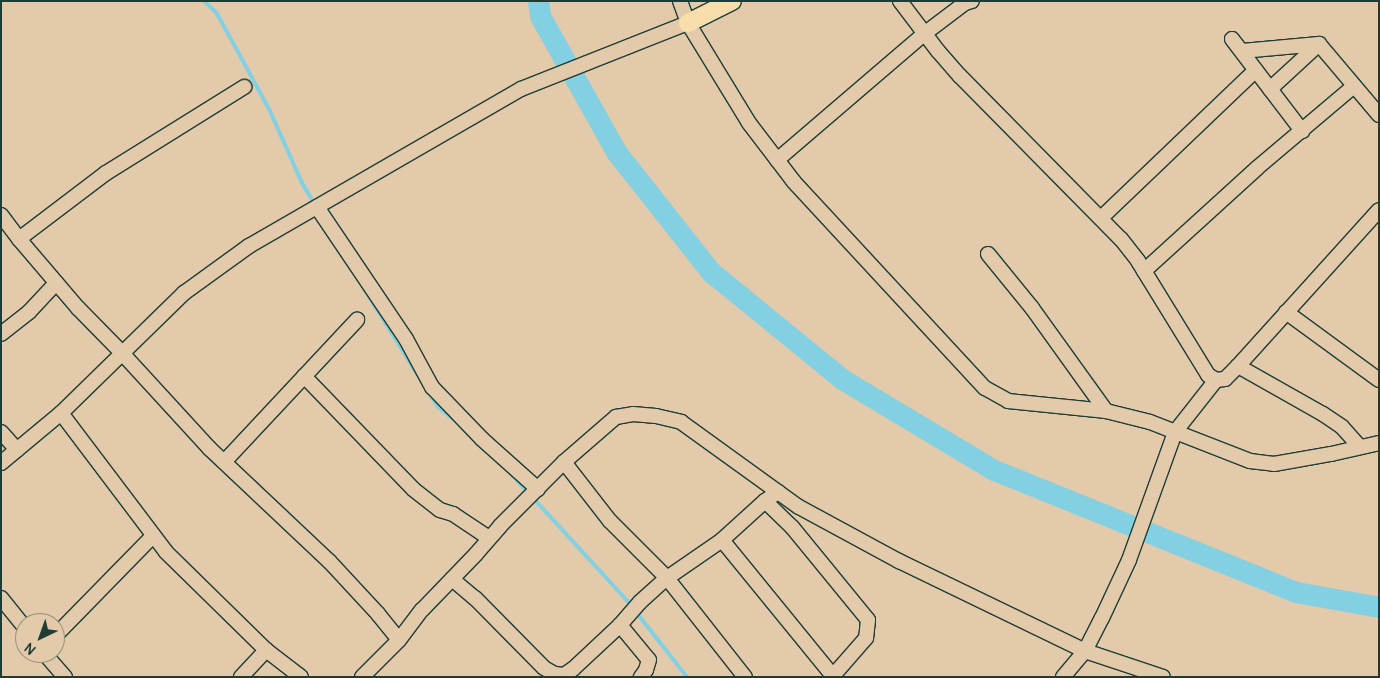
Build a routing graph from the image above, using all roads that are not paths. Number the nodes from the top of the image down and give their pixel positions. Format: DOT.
graph roads {
  1 [pos="680,1"];
  2 [pos="732,1"];
  3 [pos="900,1"];
  4 [pos="972,1"];
  5 [pos="688,22"];
  6 [pos="924,34"];
  7 [pos="1232,39"];
  8 [pos="1319,44"];
  9 [pos="1242,52"];
  10 [pos="1256,70"];
  11 [pos="244,86"];
  12 [pos="1354,86"];
  13 [pos="1270,89"];
  14 [pos="1379,115"];
  15 [pos="1302,131"];
  16 [pos="777,160"];
  17 [pos="323,204"];
  18 [pos="1379,210"];
  19 [pos="1,215"];
  20 [pos="1101,218"];
  21 [pos="18,239"];
  22 [pos="988,254"];
  23 [pos="1144,270"];
  24 [pos="56,283"];
  25 [pos="1286,312"];
  26 [pos="357,320"];
  27 [pos="1,334"];
  28 [pos="122,353"];
  29 [pos="1238,366"];
  30 [pos="304,376"];
  31 [pos="1216,380"];
  32 [pos="1379,380"];
  33 [pos="1106,411"];
  34 [pos="61,413"];
  35 [pos="1,432"];
  36 [pos="1175,432"];
  37 [pos="1379,443"];
  38 [pos="1360,447"];
  39 [pos="17,450"];
  40 [pos="224,462"];
  41 [pos="564,462"];
  42 [pos="1,463"];
  43 [pos="540,487"];
  44 [pos="778,492"];
  45 [pos="765,501"];
  46 [pos="153,536"];
  47 [pos="489,538"];
  48 [pos="722,540"];
  49 [pos="452,578"];
  50 [pos="667,578"];
  51 [pos="1,598"];
  52 [pos="15,616"];
  53 [pos="622,622"];
  54 [pos="65,626"];
  55 [pos="399,640"];
  56 [pos="266,650"];
  57 [pos="1085,651"];
  58 [pos="53,663"];
  59 [pos="832,676"];
  60 [pos="65,677"];
  61 [pos="241,677"];
  62 [pos="301,677"];
  63 [pos="362,677"];
  64 [pos="641,677"];
  65 [pos="745,677"];
  66 [pos="1063,677"];
  67 [pos="1163,677"];
  1 -- 5 [label="street"];
  2 -- 5 [label="main road"];
  3 -- 6 [label="street"];
  4 -- 6 [label="street"];
  5 -- 16 [label="street"];
  5 -- 17 [label="street"];
  6 -- 16 [label="street"];
  6 -- 20 [label="street"];
  7 -- 9 [label="street"];
  8 -- 9 [label="street"];
  8 -- 12 [label="street"];
  8 -- 13 [label="street"];
  9 -- 10 [label="street"];
  10 -- 13 [label="street"];
  10 -- 20 [label="street"];
  11 -- 21 [label="street"];
  12 -- 14 [label="street"];
  12 -- 15 [label="street"];
  13 -- 15 [label="street"];
  15 -- 23 [label="street"];
  16 -- 33 [label="street"];
  17 -- 28 [label="street"];
  17 -- 43 [label="street"];
  18 -- 25 [label="street"];
  19 -- 21 [label="street"];
  20 -- 23 [label="street"];
  21 -- 24 [label="street"];
  22 -- 33 [label="street"];
  23 -- 31 [label="street"];
  24 -- 27 [label="street"];
  24 -- 28 [label="street"];
  25 -- 29 [label="street"];
  25 -- 32 [label="street"];
  26 -- 30 [label="street"];
  28 -- 34 [label="street"];
  28 -- 40 [label="street"];
  29 -- 31 [label="street"];
  29 -- 38 [label="street"];
  30 -- 40 [label="street"];
  30 -- 47 [label="street"];
  31 -- 36 [label="street"];
  33 -- 36 [label="street"];
  34 -- 39 [label="street"];
  34 -- 46 [label="street"];
  35 -- 39 [label="street"];
  36 -- 38 [label="street"];
  36 -- 57 [label="street"];
  37 -- 38 [label="street"];
  39 -- 42 [label="street"];
  40 -- 55 [label="street"];
  41 -- 43 [label="street"];
  41 -- 44 [label="street"];
  41 -- 50 [label="street"];
  43 -- 47 [label="street"];
  44 -- 45 [label="street"];
  44 -- 57 [label="street"];
  45 -- 48 [label="street"];
  45 -- 59 [label="street"];
  46 -- 54 [label="street"];
  46 -- 56 [label="street"];
  47 -- 49 [label="street"];
  48 -- 50 [label="street"];
  48 -- 59 [label="street"];
  49 -- 53 [label="street"];
  49 -- 55 [label="street"];
  50 -- 53 [label="street"];
  50 -- 65 [label="street"];
  51 -- 52 [label="street"];
  53 -- 64 [label="street"];
  55 -- 63 [label="street"];
  56 -- 61 [label="street"];
  56 -- 62 [label="street"];
  57 -- 66 [label="street"];
  57 -- 67 [label="street"];
  58 -- 60 [label="street"];
}
